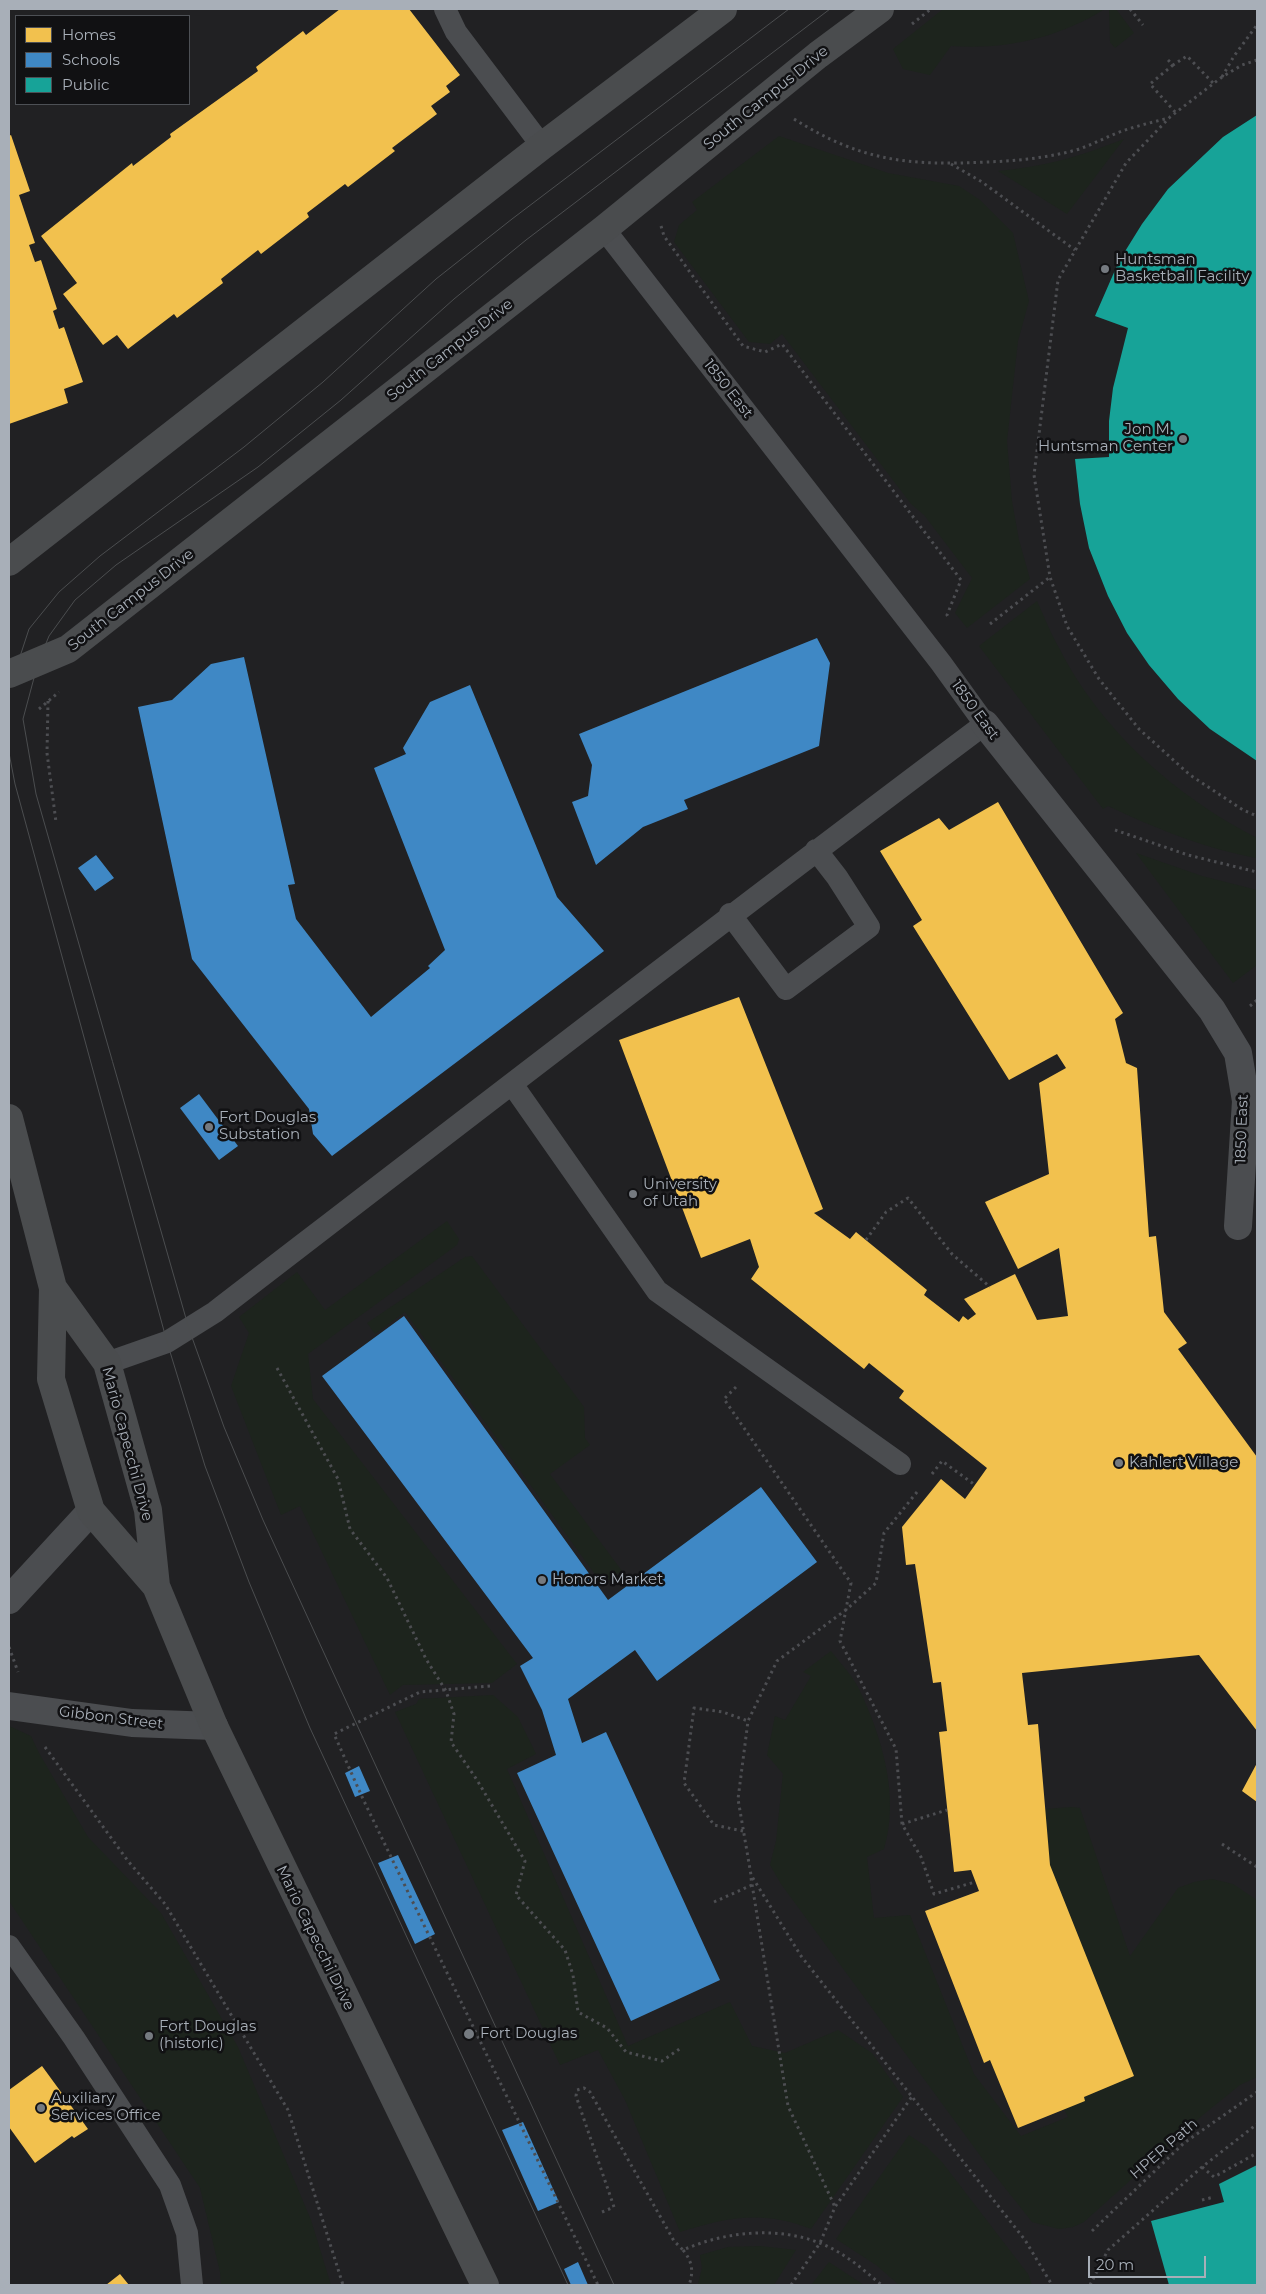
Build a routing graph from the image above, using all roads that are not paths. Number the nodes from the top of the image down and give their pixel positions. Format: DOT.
graph roads {
  1 [pos="445,9"];
  2 [pos="723,9"];
  3 [pos="880,9"];
  4 [pos="542,146"];
  5 [pos="604,229"];
  6 [pos="9,562"];
  7 [pos="9,674"];
  8 [pos="985,724"];
  9 [pos="816,850"];
  10 [pos="730,914"];
  11 [pos="512,1084"];
  12 [pos="9,1118"];
  13 [pos="1238,1226"];
  14 [pos="52,1288"];
  15 [pos="107,1363"];
  16 [pos="900,1464"];
  17 [pos="91,1511"];
  18 [pos="156,1586"];
  19 [pos="9,1600"];
  20 [pos="20,1707"];
  21 [pos="214,1726"];
  22 [pos="9,1946"];
  23 [pos="192,2285"];
  24 [pos="485,2285"];
  1 -- 4 [label="lane"];
  2 -- 4 [label="street"];
  3 -- 5 [label="street, South Campus Drive"];
  4 -- 6 [label="street"];
  5 -- 7 [label="street, South Campus Drive"];
  5 -- 8 [label="lane, 1850 East"];
  8 -- 9 [label="lane"];
  8 -- 13 [label="street, 1850 East"];
  9 -- 10 [label="lane"];
  9 -- 10 [label="lane"];
  10 -- 11 [label="lane"];
  11 -- 15 [label="lane"];
  11 -- 16 [label="lane"];
  12 -- 14 [label="street, Mario Capecchi Drive"];
  14 -- 15 [label="street, Mario Capecchi Drive"];
  14 -- 17 [label="street, Mario Capecchi Drive"];
  15 -- 18 [label="street, Mario Capecchi Drive"];
  17 -- 18 [label="street, Mario Capecchi Drive"];
  17 -- 19 [label="street"];
  18 -- 21 [label="street, Mario Capecchi Drive"];
  20 -- 21 [label="street, Gibbon Street"];
  21 -- 24 [label="street, Mario Capecchi Drive"];
  22 -- 23 [label="lane"];
}
